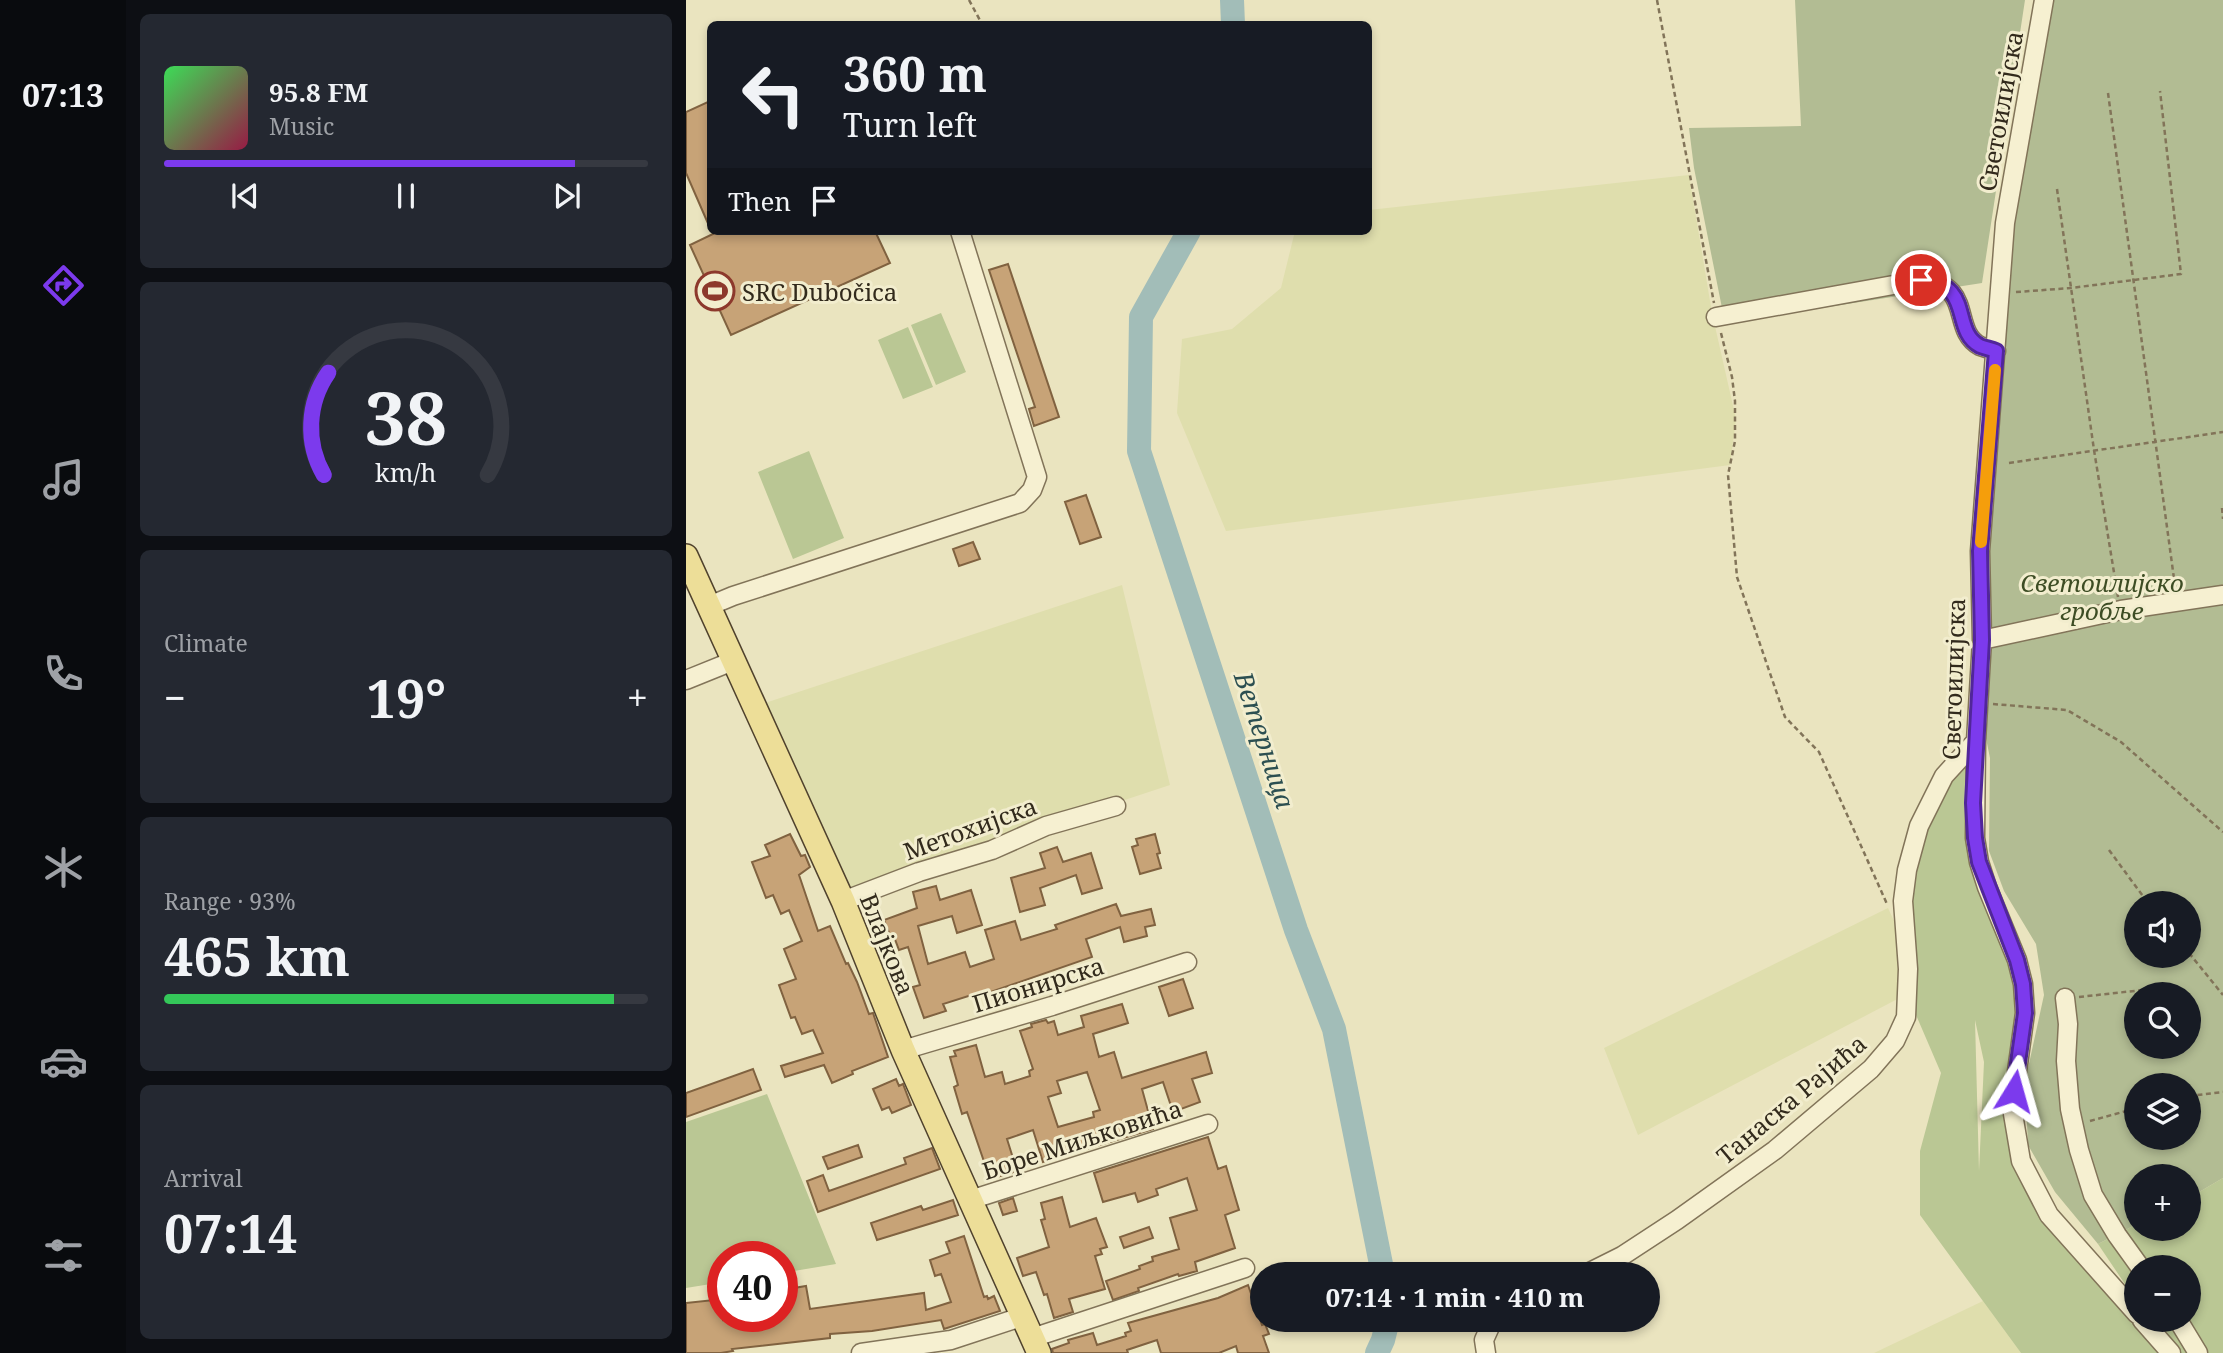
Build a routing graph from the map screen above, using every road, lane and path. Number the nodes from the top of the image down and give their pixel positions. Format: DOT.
graph roads {
  1 [pos="969,0"];
  2 [pos="1657,0"];
  3 [pos="2044,0"];
  4 [pos="980,21"];
  5 [pos="2160,91"];
  6 [pos="2108,93"];
  7 [pos="2057,189"];
  8 [pos="961,235"];
  9 [pos="2133,280"];
  10 [pos="2071,288"];
  11 [pos="2014,293"];
  12 [pos="1716,317"];
  13 [pos="1996,351"];
  14 [pos="2223,432"];
  15 [pos="2155,441"];
  16 [pos="2094,450"];
  17 [pos="2009,463"];
  18 [pos="2222,508"];
  19 [pos="2223,519"];
  20 [pos="686,556"];
  21 [pos="2223,595"];
  22 [pos="2177,602"];
  23 [pos="709,606"];
  24 [pos="2120,610"];
  25 [pos="1982,640"];
  26 [pos="733,661"];
  27 [pos="686,680"];
  28 [pos="1979,704"];
  29 [pos="1976,741"];
  30 [pos="1116,806"];
  31 [pos="2223,832"];
  32 [pos="2109,850"];
  33 [pos="2139,891"];
  34 [pos="843,901"];
  35 [pos="1888,908"];
  36 [pos="1187,962"];
  37 [pos="2201,968"];
  38 [pos="2124,992"];
  39 [pos="2223,995"];
  40 [pos="2065,998"];
  41 [pos="903,1050"];
  42 [pos="2223,1093"];
  43 [pos="2201,1095"];
  44 [pos="2124,1112"];
  45 [pos="1208,1124"];
  46 [pos="2074,1126"];
  47 [pos="971,1200"];
  48 [pos="2131,1255"];
  49 [pos="1609,1262"];
  50 [pos="1245,1268"];
  51 [pos="2124,1299"];
  52 [pos="1488,1332"];
  53 [pos="2153,1332"];
  54 [pos="2185,1332"];
  55 [pos="1030,1336"];
  56 [pos="861,1353"];
  57 [pos="1486,1353"];
  58 [pos="2171,1353"];
  59 [pos="2198,1353"];
  1 -- 4 [label="path"];
  2 -- 12 [label="path"];
  3 -- 13 [label="street, Светоилијска"];
  5 -- 9 [label="path"];
  6 -- 9 [label="path"];
  7 -- 10 [label="path"];
  8 -- 23 [label="street"];
  9 -- 10 [label="path"];
  9 -- 15 [label="path"];
  10 -- 11 [label="path"];
  10 -- 16 [label="path"];
  12 -- 13 [label="street"];
  12 -- 35 [label="path"];
  13 -- 25 [label="street, Светоилијска"];
  14 -- 15 [label="path"];
  15 -- 16 [label="path"];
  15 -- 22 [label="path"];
  16 -- 17 [label="path"];
  16 -- 24 [label="path"];
  18 -- 19 [label="path"];
  20 -- 23 [label="main road, Влајкова"];
  21 -- 22 [label="street"];
  22 -- 24 [label="street"];
  23 -- 26 [label="main road, Влајкова"];
  24 -- 25 [label="street"];
  25 -- 28 [label="street, Светоилијска"];
  26 -- 27 [label="street"];
  26 -- 34 [label="main road, Влајкова"];
  28 -- 29 [label="street, Светоилијска"];
  28 -- 31 [label="path"];
  29 -- 49 [label="street, Танаска Рајића"];
  29 -- 51 [label="street, Светоилијска"];
  30 -- 34 [label="street, Метохијска"];
  32 -- 33 [label="path"];
  34 -- 41 [label="main road, Влајкова"];
  36 -- 41 [label="street, Пионирска"];
  37 -- 39 [label="path"];
  38 -- 40 [label="path"];
  40 -- 46 [label="street"];
  41 -- 47 [label="main road, Влајкова"];
  42 -- 43 [label="path"];
  44 -- 46 [label="path"];
  45 -- 47 [label="street, Боре Миљковића"];
  46 -- 48 [label="street"];
  47 -- 55 [label="main road, Влајкова"];
  50 -- 55 [label="street"];
  52 -- 57 [label="street"];
  53 -- 58 [label="street"];
  54 -- 59 [label="street"];
  55 -- 56 [label="street"];
}
